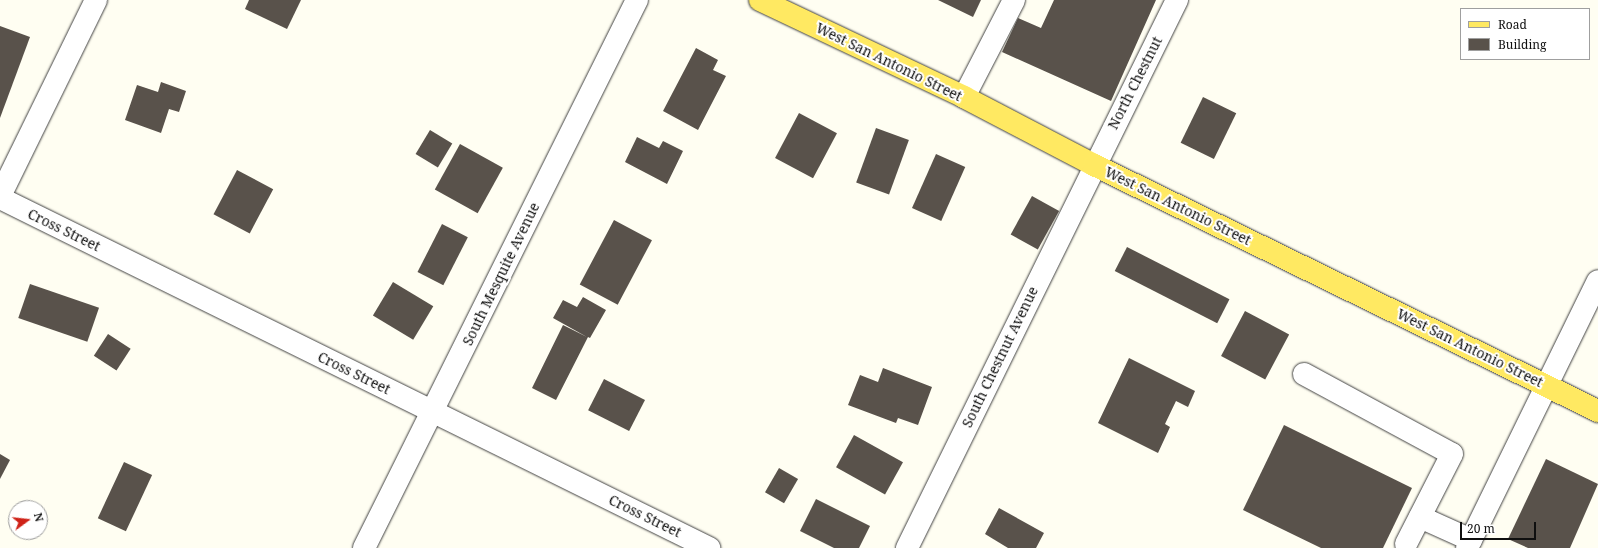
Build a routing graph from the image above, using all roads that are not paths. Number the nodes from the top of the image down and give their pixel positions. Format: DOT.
graph roads {
  1 [pos="96,0"];
  2 [pos="636,0"];
  3 [pos="760,0"];
  4 [pos="1014,0"];
  5 [pos="1177,0"];
  6 [pos="964,97"];
  7 [pos="1094,165"];
  8 [pos="0,197"];
  9 [pos="1598,281"];
  10 [pos="1304,374"];
  11 [pos="1547,385"];
  12 [pos="1598,411"];
  13 [pos="433,412"];
  14 [pos="1420,517"];
  15 [pos="1406,544"];
  16 [pos="1469,544"];
  17 [pos="364,548"];
  18 [pos="709,548"];
  19 [pos="907,548"];
  1 -- 8 [label="street"];
  2 -- 13 [label="street, South Mesquite Avenue"];
  3 -- 6 [label="main road, West San Antonio Street"];
  4 -- 6 [label="street"];
  5 -- 7 [label="street, North Chestnut"];
  6 -- 7 [label="main road, West San Antonio Street"];
  7 -- 11 [label="main road, West San Antonio Street"];
  7 -- 19 [label="street, South Chestnut Avenue"];
  8 -- 13 [label="street, Cross Street"];
  9 -- 11 [label="street"];
  10 -- 14 [label="street"];
  11 -- 12 [label="main road, West San Antonio Street"];
  11 -- 16 [label="street"];
  13 -- 17 [label="street, South Mesquite Avenue"];
  13 -- 18 [label="street, Cross Street"];
  14 -- 15 [label="street"];
  14 -- 16 [label="street"];
}
